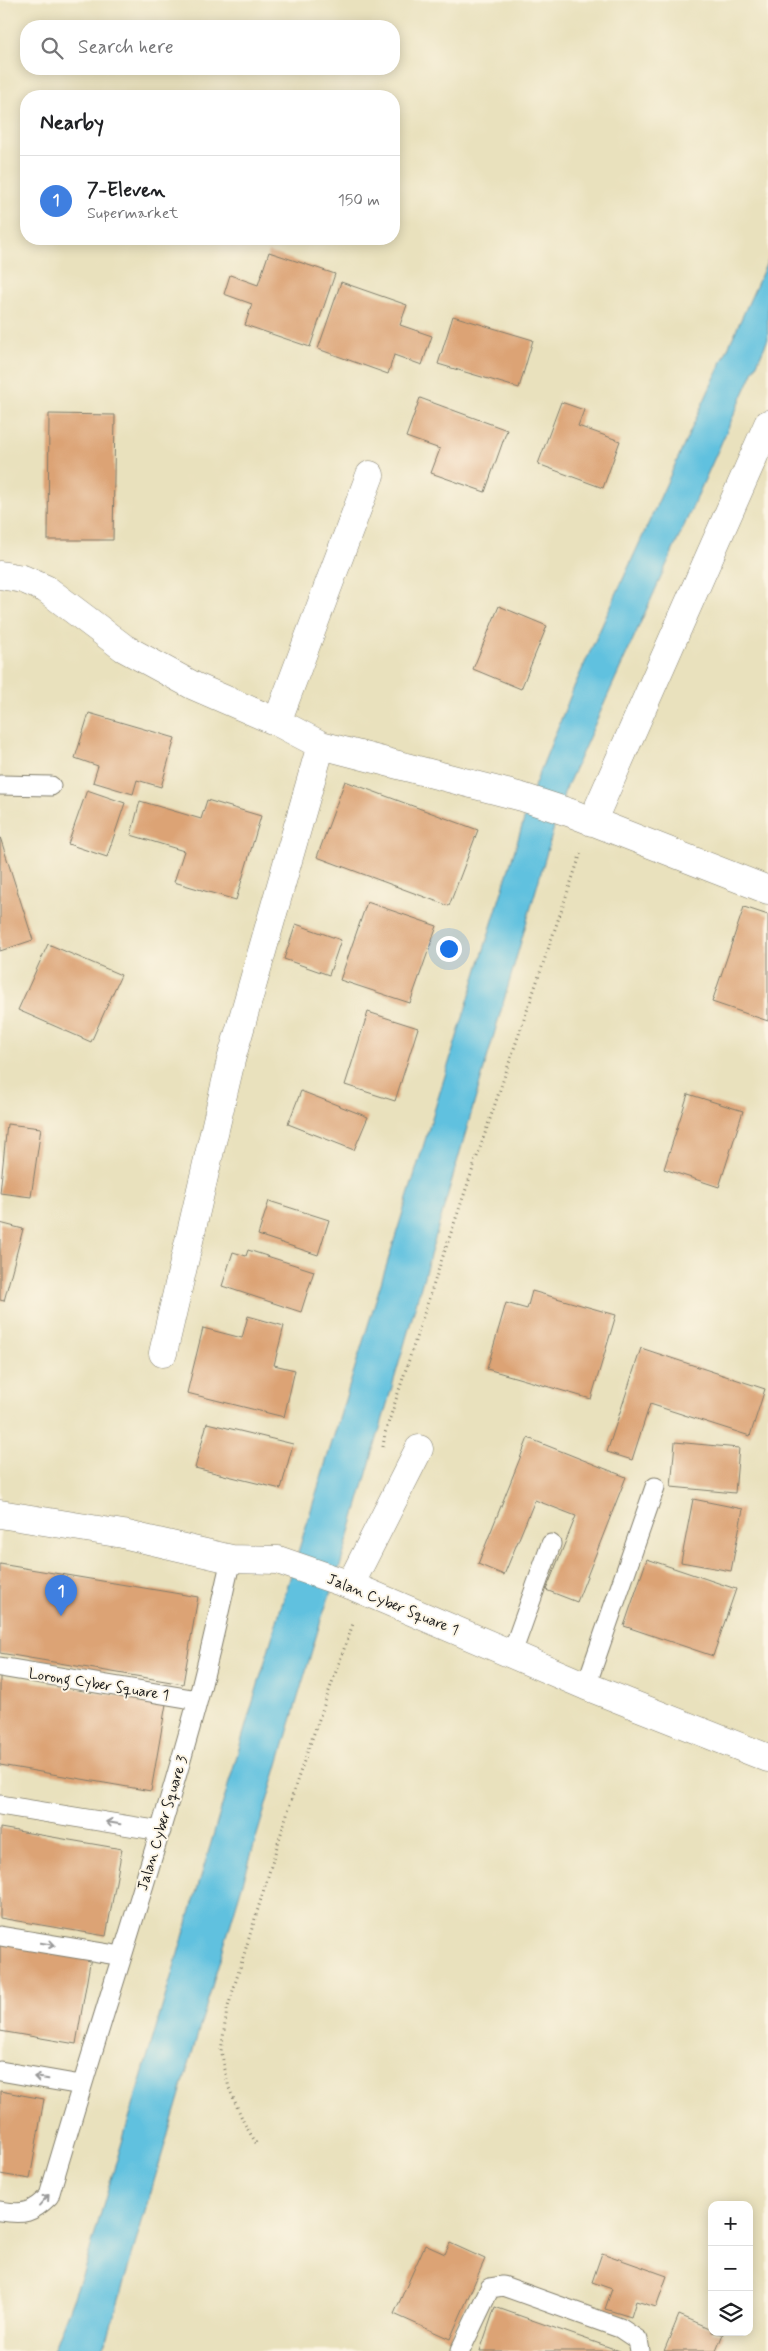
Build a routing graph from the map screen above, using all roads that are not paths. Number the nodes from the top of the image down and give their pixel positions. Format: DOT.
graph roads {
  1 [pos="768,424"];
  2 [pos="370,476"];
  3 [pos="0,575"];
  4 [pos="277,722"];
  5 [pos="320,744"];
  6 [pos="0,785"];
  7 [pos="51,786"];
  8 [pos="582,817"];
  9 [pos="768,890"];
  10 [pos="163,1354"];
  11 [pos="419,1449"];
  12 [pos="655,1488"];
  13 [pos="0,1514"];
  14 [pos="551,1544"];
  15 [pos="231,1559"];
  16 [pos="348,1585"];
  17 [pos="512,1653"];
  18 [pos="0,1667"];
  19 [pos="586,1686"];
  20 [pos="198,1700"];
  21 [pos="768,1758"];
  22 [pos="0,1806"];
  23 [pos="161,1831"];
  24 [pos="0,1936"];
  25 [pos="122,1956"];
  26 [pos="0,2071"];
  27 [pos="81,2085"];
  28 [pos="0,2211"];
  29 [pos="460,2351"];
  30 [pos="640,2351"];
  1 -- 8 [label="street"];
  2 -- 4 [label="street"];
  3 -- 4 [label="street"];
  4 -- 5 [label="street"];
  5 -- 8 [label="street"];
  5 -- 10 [label="street"];
  6 -- 7 [label="lane"];
  8 -- 9 [label="street"];
  11 -- 16 [label="street"];
  12 -- 19 [label="lane"];
  13 -- 15 [label="street, Jalan Cyber Square 1"];
  14 -- 17 [label="lane"];
  15 -- 16 [label="street, Jalan Cyber Square 1"];
  15 -- 20 [label="lane, Jalan Cyber Square 3"];
  16 -- 17 [label="street, Jalan Cyber Square 1"];
  17 -- 19 [label="street, Jalan Cyber Square 1"];
  18 -- 20 [label="lane, Lorong Cyber Square 1"];
  19 -- 21 [label="street, Jalan Cyber Square 1"];
  20 -- 23 [label="lane, Jalan Cyber Square 3"];
  23 -- 22 [label="lane, one-way"];
  23 -- 25 [label="lane, Jalan Cyber Square 3"];
  24 -- 25 [label="lane, one-way"];
  25 -- 27 [label="lane, Jalan Cyber Square 3"];
  27 -- 26 [label="lane, one-way"];
  28 -- 27 [label="lane, Jalan Cyber Square 3, one-way"];
  29 -- 30 [label="lane"];
}
